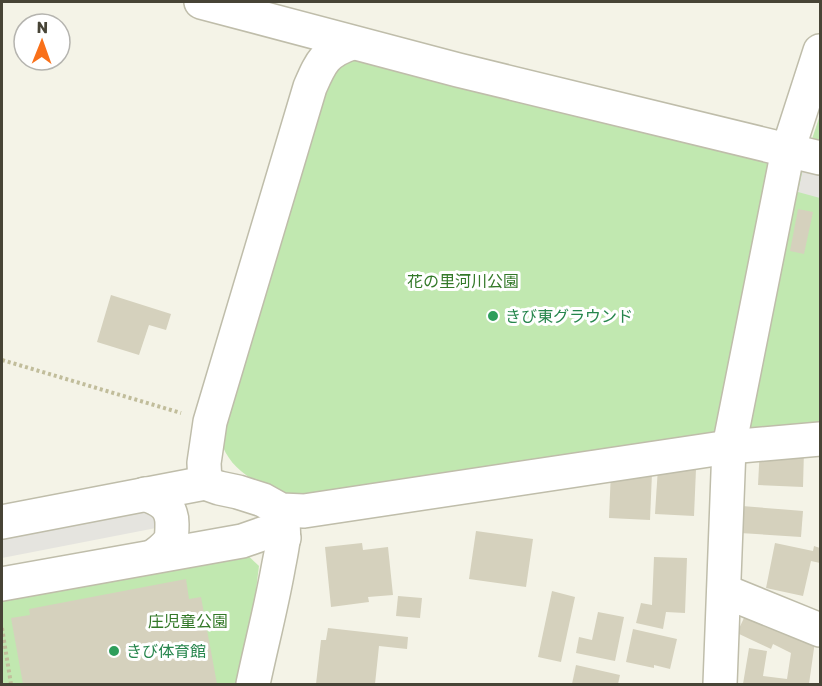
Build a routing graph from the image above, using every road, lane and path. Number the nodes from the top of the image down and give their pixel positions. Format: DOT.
graph roads {
  1 [pos="201,2"];
  2 [pos="352,43"];
  3 [pos="820,51"];
  4 [pos="791,141"];
  5 [pos="820,158"];
  6 [pos="2,360"];
  7 [pos="210,422"];
  8 [pos="820,440"];
  9 [pos="729,447"];
  10 [pos="205,483"];
  11 [pos="145,494"];
  12 [pos="2,522"];
  13 [pos="282,524"];
  14 [pos="154,556"];
  15 [pos="2,584"];
  16 [pos="724,591"];
  17 [pos="2,628"];
  18 [pos="820,630"];
  19 [pos="11,684"];
  20 [pos="253,684"];
  21 [pos="720,684"];
  1 -- 2 [label="street"];
  2 -- 4 [label="street"];
  2 -- 7 [label="street"];
  3 -- 4 [label="street"];
  4 -- 5 [label="street"];
  4 -- 9 [label="street"];
  6 -- 7 [label="path"];
  7 -- 10 [label="street"];
  8 -- 9 [label="street"];
  9 -- 13 [label="street"];
  9 -- 16 [label="street"];
  10 -- 11 [label="street"];
  10 -- 13 [label="street"];
  11 -- 12 [label="street"];
  11 -- 14 [label="street"];
  13 -- 14 [label="street"];
  13 -- 20 [label="street"];
  14 -- 15 [label="street"];
  16 -- 18 [label="street"];
  16 -- 21 [label="street"];
  17 -- 19 [label="path"];
}
